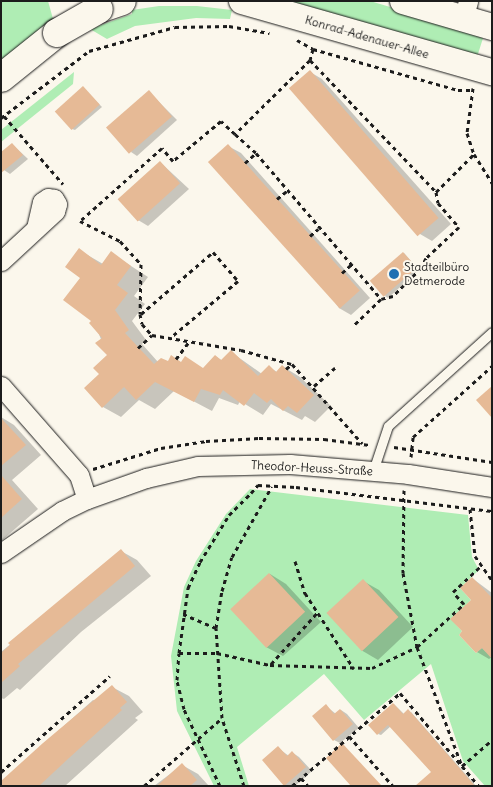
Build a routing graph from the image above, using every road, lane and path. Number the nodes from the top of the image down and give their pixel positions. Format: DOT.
graph roads {
  1 [pos="242,1"];
  2 [pos="403,1"];
  3 [pos="111,5"];
  4 [pos="466,10"];
  5 [pos="492,27"];
  6 [pos="275,34"];
  7 [pos="290,37"];
  8 [pos="313,49"];
  9 [pos="310,60"];
  10 [pos="492,72"];
  11 [pos="1,78"];
  12 [pos="2,117"];
  13 [pos="235,134"];
  14 [pos="256,153"];
  15 [pos="474,154"];
  16 [pos="245,163"];
  17 [pos="492,183"];
  18 [pos="67,189"];
  19 [pos="288,190"];
  20 [pos="436,192"];
  21 [pos="277,199"];
  22 [pos="36,227"];
  23 [pos="318,229"];
  24 [pos="310,236"];
  25 [pos="1,261"];
  26 [pos="350,265"];
  27 [pos="342,272"];
  28 [pos="381,299"];
  29 [pos="140,314"];
  30 [pos="352,327"];
  31 [pos="492,332"];
  32 [pos="152,335"];
  33 [pos="170,338"];
  34 [pos="190,342"];
  35 [pos="138,348"];
  36 [pos="241,350"];
  37 [pos="236,355"];
  38 [pos="176,358"];
  39 [pos="292,364"];
  40 [pos="492,366"];
  41 [pos="335,368"];
  42 [pos="286,369"];
  43 [pos="1,386"];
  44 [pos="314,386"];
  45 [pos="362,443"];
  46 [pos="373,471"];
  47 [pos="408,474"];
  48 [pos="272,486"];
  49 [pos="492,487"];
  50 [pos="403,498"];
  51 [pos="86,499"];
  52 [pos="470,508"];
  53 [pos="492,511"];
  54 [pos="1,553"];
  55 [pos="295,561"];
  56 [pos="480,567"];
  57 [pos="492,580"];
  58 [pos="317,612"];
  59 [pos="183,614"];
  60 [pos="216,628"];
  61 [pos="418,647"];
  62 [pos="179,653"];
  63 [pos="216,653"];
  64 [pos="270,665"];
  65 [pos="354,670"];
  66 [pos="110,676"];
  67 [pos="222,718"];
  68 [pos="349,736"];
  69 [pos="198,739"];
  70 [pos="492,740"];
  71 [pos="462,766"];
  72 [pos="1,772"];
  73 [pos="301,778"];
  74 [pos="144,786"];
  75 [pos="220,786"];
  76 [pos="244,786"];
  77 [pos="292,786"];
  78 [pos="308,786"];
  79 [pos="393,786"];
  80 [pos="479,786"];
  1 -- 10 [label="street, Konrad-Adenauer-Allee"];
  2 -- 4 [label="street"];
  3 -- 11 [label="highway, bridge"];
  4 -- 5 [label="street"];
  6 -- 12 [label="path"];
  7 -- 8 [label="path"];
  8 -- 9 [label="path"];
  8 -- 15 [label="path"];
  9 -- 13 [label="path"];
  9 -- 20 [label="path"];
  12 -- 18 [label="path"];
  13 -- 14 [label="path"];
  13 -- 29 [label="path"];
  14 -- 16 [label="path"];
  14 -- 19 [label="path"];
  15 -- 17 [label="path"];
  15 -- 20 [label="path"];
  19 -- 21 [label="path"];
  19 -- 23 [label="path"];
  20 -- 28 [label="path"];
  22 -- 25 [label="street"];
  23 -- 24 [label="path"];
  23 -- 26 [label="path"];
  26 -- 27 [label="path"];
  26 -- 28 [label="path"];
  28 -- 30 [label="path"];
  29 -- 32 [label="path"];
  29 -- 33 [label="path"];
  31 -- 46 [label="lane"];
  32 -- 33 [label="path"];
  32 -- 35 [label="path"];
  33 -- 34 [label="path"];
  34 -- 36 [label="path"];
  34 -- 38 [label="path"];
  36 -- 37 [label="path"];
  36 -- 39 [label="path"];
  39 -- 42 [label="path"];
  39 -- 44 [label="path"];
  40 -- 47 [label="path"];
  41 -- 44 [label="path"];
  43 -- 51 [label="street"];
  44 -- 45 [label="path"];
  46 -- 47 [label="street, Theodor-Heuss-Straße"];
  46 -- 51 [label="street, Theodor-Heuss-Straße"];
  47 -- 49 [label="street, Theodor-Heuss-Straße"];
  47 -- 50 [label="path"];
  48 -- 50 [label="path"];
  48 -- 59 [label="path"];
  48 -- 60 [label="path"];
  50 -- 52 [label="path"];
  50 -- 61 [label="path"];
  51 -- 54 [label="street, Theodor-Heuss-Straße"];
  52 -- 53 [label="path"];
  52 -- 56 [label="path"];
  55 -- 58 [label="path"];
  56 -- 57 [label="path"];
  56 -- 61 [label="path"];
  58 -- 64 [label="path"];
  58 -- 65 [label="path"];
  59 -- 60 [label="path"];
  59 -- 62 [label="path"];
  60 -- 63 [label="path"];
  61 -- 65 [label="path"];
  61 -- 71 [label="path"];
  62 -- 63 [label="path"];
  62 -- 69 [label="path"];
  63 -- 64 [label="path"];
  63 -- 67 [label="path"];
  64 -- 65 [label="path"];
  66 -- 72 [label="path"];
  67 -- 69 [label="path"];
  67 -- 76 [label="path"];
  68 -- 71 [label="path"];
  68 -- 73 [label="path"];
  68 -- 79 [label="path"];
  69 -- 74 [label="path"];
  69 -- 75 [label="path"];
  70 -- 71 [label="path"];
  71 -- 80 [label="path"];
  73 -- 77 [label="path"];
  73 -- 78 [label="path"];
}
